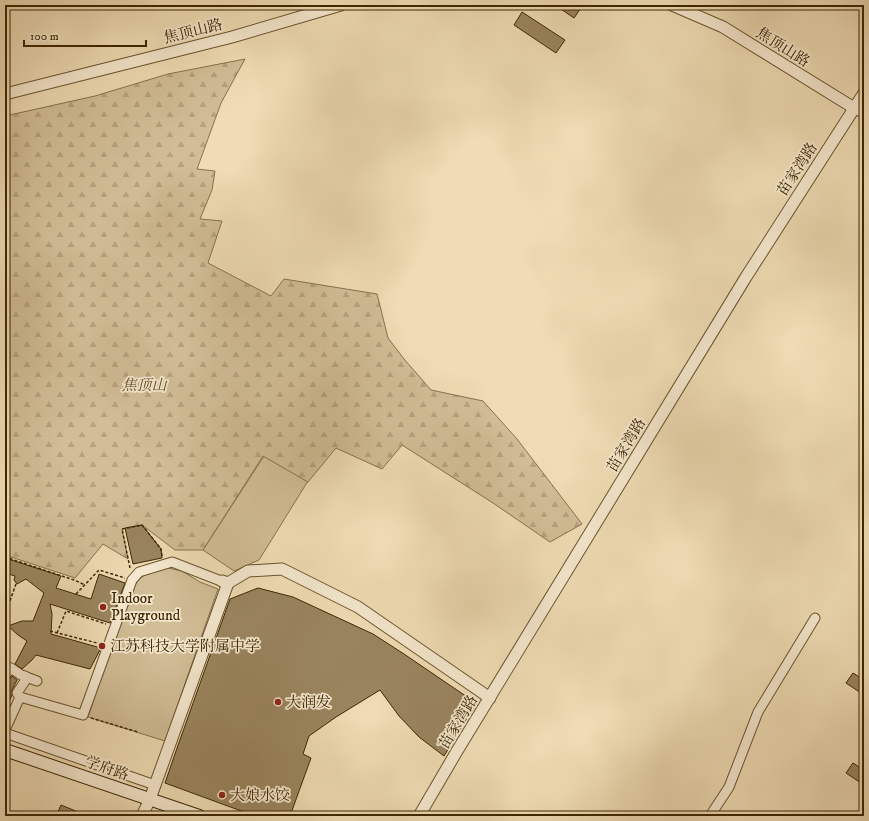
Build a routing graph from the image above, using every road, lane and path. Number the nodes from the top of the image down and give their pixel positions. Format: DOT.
graph roads {
  1 [pos="341,5"];
  2 [pos="672,5"];
  3 [pos="864,93"];
  4 [pos="5,94"];
  5 [pos="854,108"];
  6 [pos="864,114"];
  7 [pos="5,557"];
  8 [pos="163,564"];
  9 [pos="132,580"];
  10 [pos="225,582"];
  11 [pos="16,584"];
  12 [pos="85,585"];
  13 [pos="76,594"];
  14 [pos="5,615"];
  15 [pos="815,618"];
  16 [pos="115,627"];
  17 [pos="50,631"];
  18 [pos="57,633"];
  19 [pos="108,646"];
  20 [pos="5,676"];
  21 [pos="25,676"];
  22 [pos="37,681"];
  23 [pos="20,696"];
  24 [pos="490,698"];
  25 [pos="83,715"];
  26 [pos="5,730"];
  27 [pos="138,732"];
  28 [pos="5,733"];
  29 [pos="5,750"];
  30 [pos="5,759"];
  31 [pos="155,785"];
  32 [pos="146,807"];
  33 [pos="176,816"];
  34 [pos="199,816"];
  35 [pos="419,816"];
  36 [pos="710,816"];
  1 -- 4 [label="street, 焦顶山路"];
  2 -- 5 [label="street, 焦顶山路"];
  3 -- 5 [label="street, 苗家湾路"];
  5 -- 6 [label="street"];
  5 -- 24 [label="street, 苗家湾路"];
  7 -- 12 [label="path"];
  8 -- 9 [label="street"];
  8 -- 9 [label="path"];
  8 -- 10 [label="street"];
  9 -- 12 [label="path"];
  9 -- 16 [label="street"];
  10 -- 24 [label="street"];
  10 -- 31 [label="street"];
  11 -- 14 [label="path"];
  12 -- 13 [label="path"];
  15 -- 36 [label="street"];
  16 -- 18 [label="path"];
  16 -- 19 [label="street"];
  17 -- 18 [label="path"];
  18 -- 19 [label="path"];
  19 -- 25 [label="street"];
  20 -- 21 [label="street"];
  21 -- 22 [label="street"];
  21 -- 23 [label="street"];
  23 -- 25 [label="street"];
  23 -- 26 [label="street"];
  24 -- 35 [label="street, 苗家湾路"];
  25 -- 27 [label="path"];
  28 -- 31 [label="street"];
  29 -- 32 [label="main road, 学府路"];
  30 -- 32 [label="main road, 学府路"];
  31 -- 32 [label="street"];
  32 -- 33 [label="main road, 学府路"];
  32 -- 34 [label="main road, 学府路"];
}
